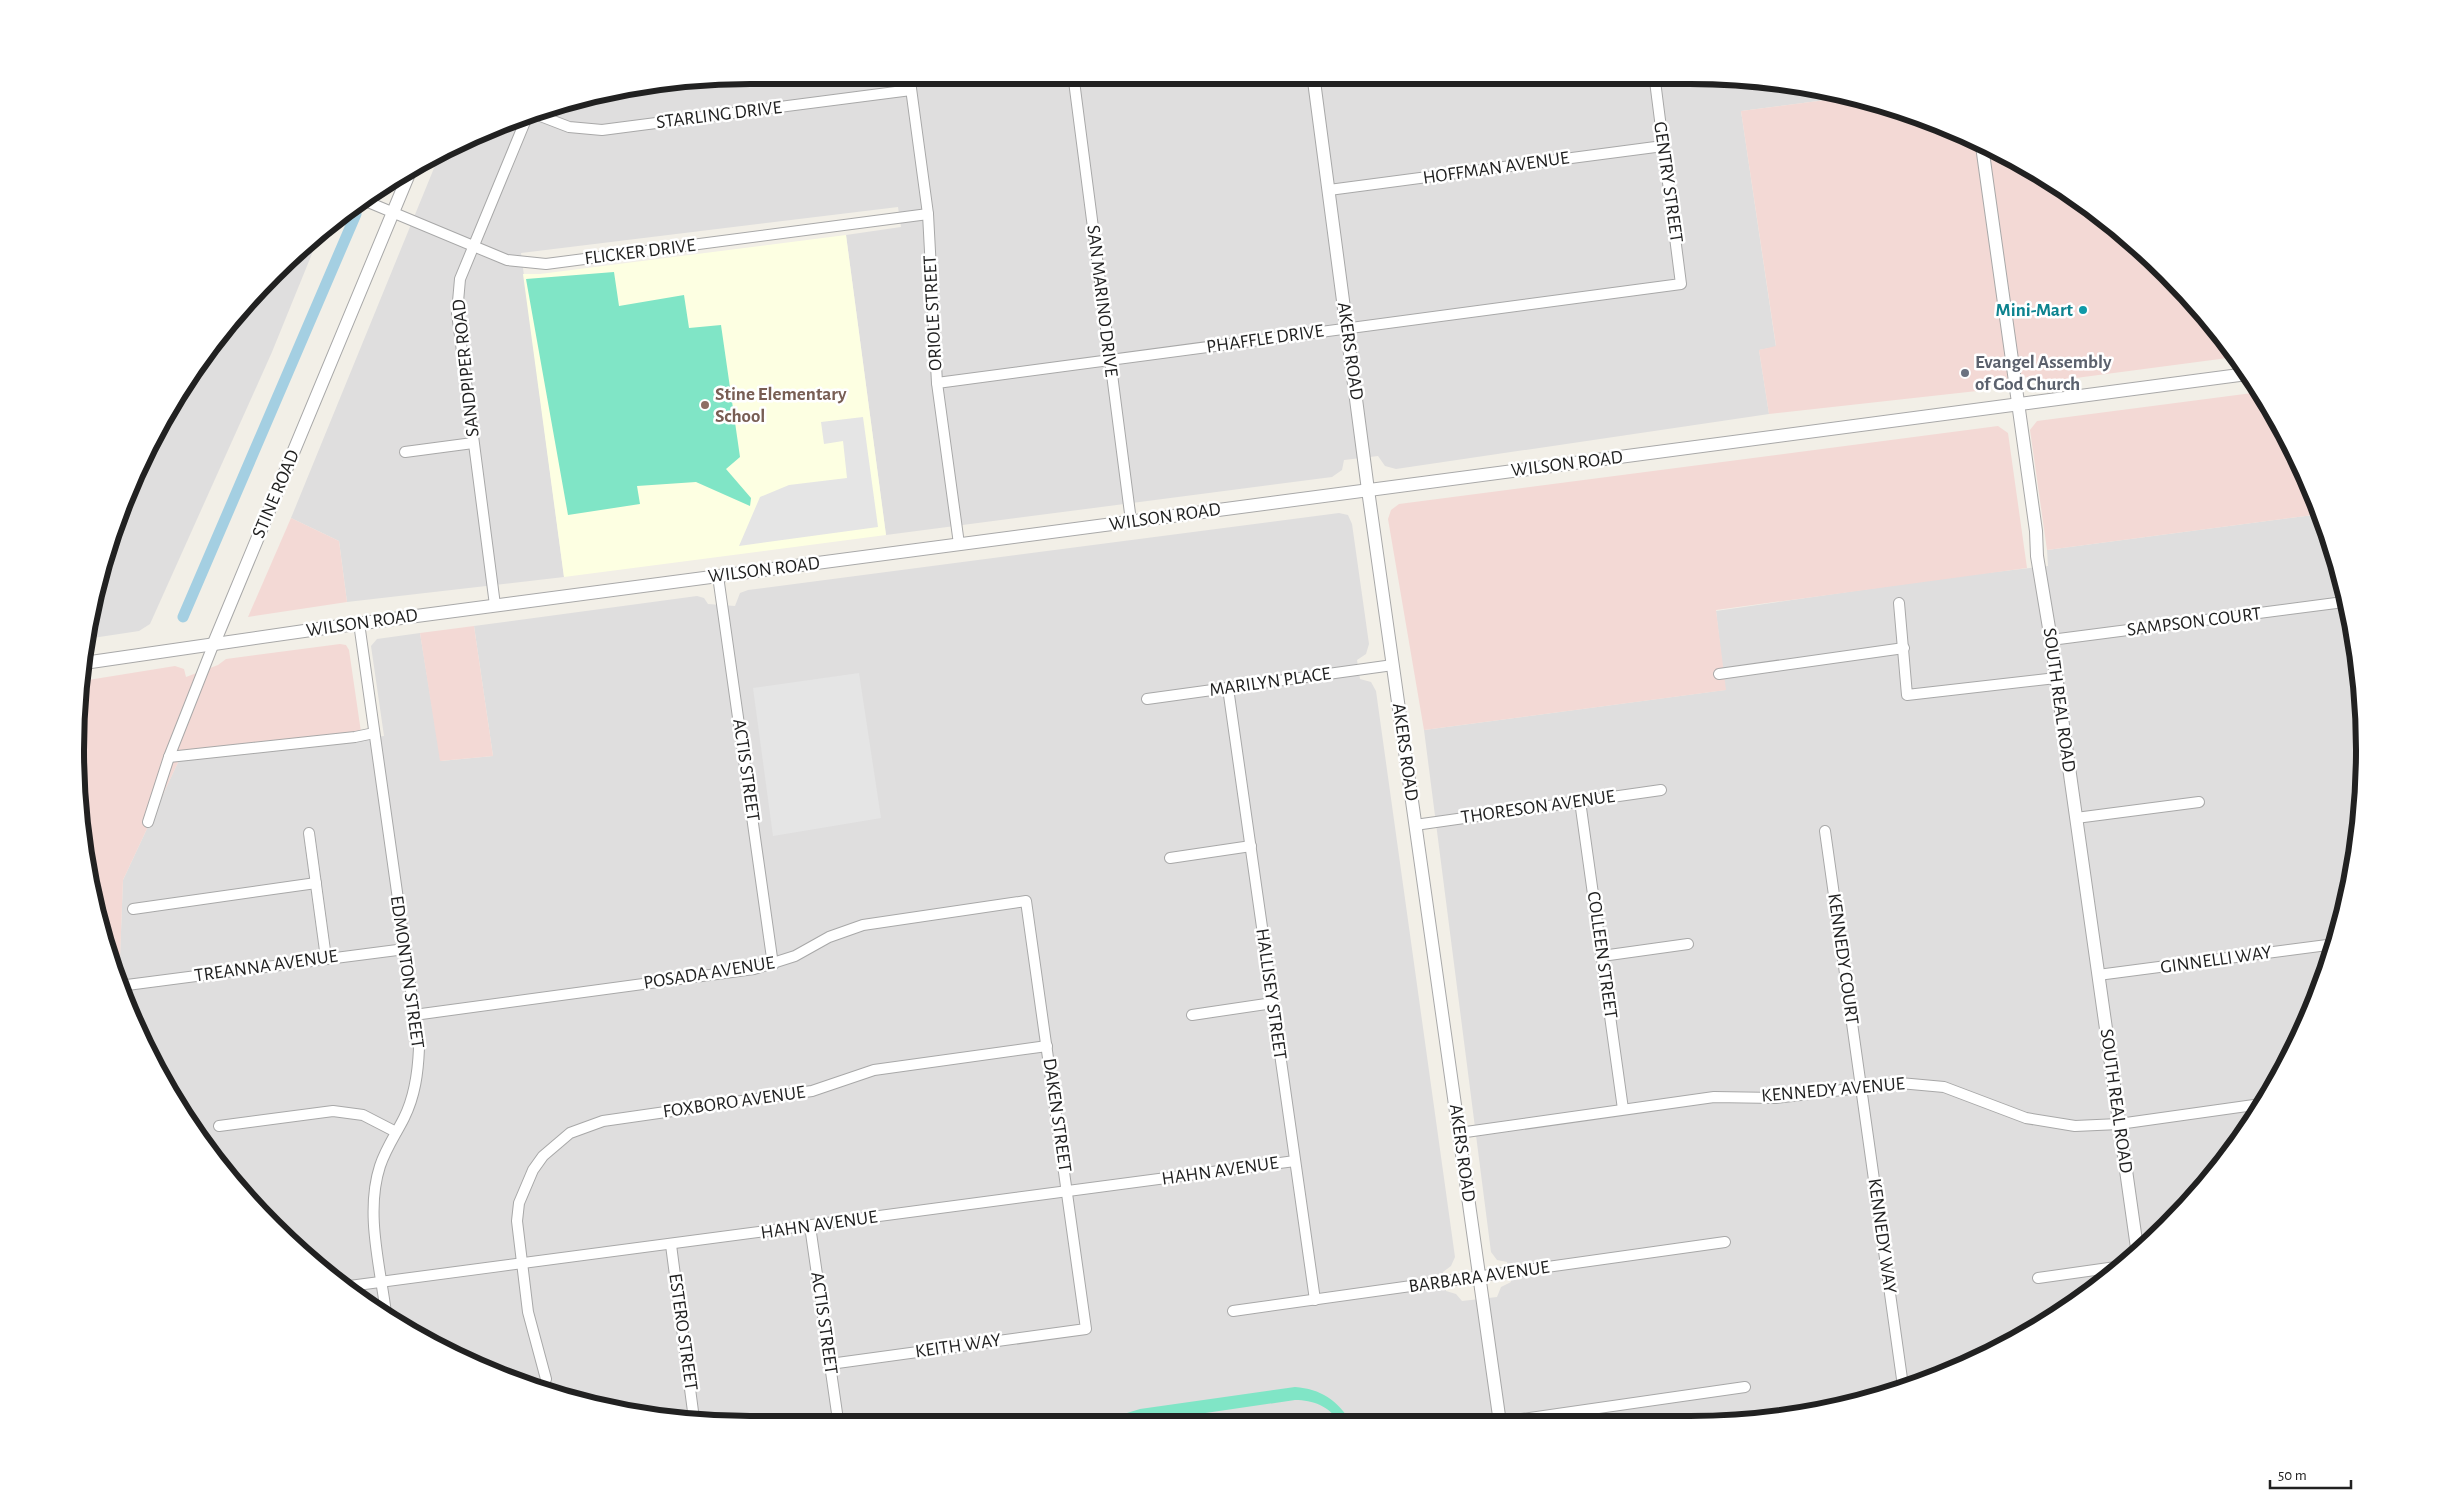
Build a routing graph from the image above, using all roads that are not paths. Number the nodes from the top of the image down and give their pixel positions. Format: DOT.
graph roads {
  1 [pos="1074,84"];
  2 [pos="1314,84"];
  3 [pos="1654,84"];
  4 [pos="911,85"];
  5 [pos="543,117"];
  6 [pos="525,123"];
  7 [pos="1663,146"];
  8 [pos="1983,151"];
  9 [pos="408,179"];
  10 [pos="1329,190"];
  11 [pos="370,203"];
  12 [pos="394,212"];
  13 [pos="928,214"];
  14 [pos="474,246"];
  15 [pos="1681,284"];
  16 [pos="1347,328"];
  17 [pos="1109,359"];
  18 [pos="2240,375"];
  19 [pos="937,383"];
  20 [pos="2018,405"];
  21 [pos="474,443"];
  22 [pos="405,452"];
  23 [pos="1368,490"];
  24 [pos="1131,522"];
  25 [pos="959,544"];
  26 [pos="718,576"];
  27 [pos="1899,603"];
  28 [pos="2336,603"];
  29 [pos="495,605"];
  30 [pos="359,623"];
  31 [pos="2051,640"];
  32 [pos="214,642"];
  33 [pos="1904,648"];
  34 [pos="89,662"];
  35 [pos="1393,665"];
  36 [pos="1719,674"];
  37 [pos="2056,678"];
  38 [pos="1228,688"];
  39 [pos="1147,699"];
  40 [pos="374,732"];
  41 [pos="169,757"];
  42 [pos="1661,790"];
  43 [pos="1580,802"];
  44 [pos="2199,802"];
  45 [pos="2076,818"];
  46 [pos="148,822"];
  47 [pos="1415,825"];
  48 [pos="1825,831"];
  49 [pos="309,833"];
  50 [pos="1251,846"];
  51 [pos="1170,858"];
  52 [pos="316,884"];
  53 [pos="1026,901"];
  54 [pos="133,909"];
  55 [pos="1688,944"];
  56 [pos="2327,945"];
  57 [pos="405,949"];
  58 [pos="1602,956"];
  59 [pos="326,958"];
  60 [pos="773,965"];
  61 [pos="2098,975"];
  62 [pos="127,985"];
  63 [pos="1273,1004"];
  64 [pos="414,1014"];
  65 [pos="1192,1015"];
  66 [pos="1047,1046"];
  67 [pos="1861,1087"];
  68 [pos="2253,1105"];
  69 [pos="1623,1109"];
  70 [pos="2119,1124"];
  71 [pos="219,1126"];
  72 [pos="396,1132"];
  73 [pos="1459,1133"];
  74 [pos="1295,1161"];
  75 [pos="1068,1191"];
  76 [pos="810,1226"];
  77 [pos="1725,1242"];
  78 [pos="2136,1244"];
  79 [pos="671,1245"];
  80 [pos="521,1264"];
  81 [pos="2109,1268"];
  82 [pos="1479,1276"];
  83 [pos="2038,1278"];
  84 [pos="382,1283"];
  85 [pos="355,1286"];
  86 [pos="1315,1300"];
  87 [pos="385,1307"];
  88 [pos="1233,1311"];
  89 [pos="1086,1329"];
  90 [pos="830,1364"];
  91 [pos="546,1379"];
  92 [pos="1902,1382"];
  93 [pos="1745,1387"];
  94 [pos="693,1414"];
  95 [pos="837,1416"];
  96 [pos="1497,1416"];
  97 [pos="1540,1416"];
  1 -- 17 [label="street, SAN MARINO DRIVE"];
  2 -- 10 [label="street, AKERS ROAD"];
  3 -- 7 [label="street, GENTRY STREET"];
  4 -- 5 [label="street, STARLING DRIVE"];
  4 -- 13 [label="street, ORIOLE STREET"];
  6 -- 14 [label="street, SANDPIPER ROAD"];
  7 -- 10 [label="street, HOFFMAN AVENUE"];
  7 -- 15 [label="street, GENTRY STREET"];
  8 -- 20 [label="street, SOUTH REAL ROAD"];
  9 -- 12 [label="street, STINE ROAD"];
  10 -- 16 [label="street, AKERS ROAD"];
  11 -- 12 [label="street, FLICKER DRIVE"];
  12 -- 14 [label="street, FLICKER DRIVE"];
  12 -- 32 [label="street, STINE ROAD"];
  13 -- 14 [label="street, FLICKER DRIVE"];
  13 -- 19 [label="street, ORIOLE STREET"];
  14 -- 21 [label="street, SANDPIPER ROAD"];
  15 -- 16 [label="street, PHAFFLE DRIVE"];
  16 -- 17 [label="street, PHAFFLE DRIVE"];
  16 -- 23 [label="street, AKERS ROAD"];
  17 -- 19 [label="street, PHAFFLE DRIVE"];
  17 -- 24 [label="street, SAN MARINO DRIVE"];
  18 -- 20 [label="street, WILSON ROAD"];
  19 -- 25 [label="street, ORIOLE STREET"];
  20 -- 23 [label="street, WILSON ROAD"];
  20 -- 31 [label="street, SOUTH REAL ROAD"];
  21 -- 22 [label="street"];
  21 -- 29 [label="street, SANDPIPER ROAD"];
  23 -- 24 [label="street, WILSON ROAD"];
  23 -- 35 [label="street, AKERS ROAD"];
  24 -- 25 [label="street, WILSON ROAD"];
  25 -- 26 [label="street, WILSON ROAD"];
  26 -- 29 [label="street, WILSON ROAD"];
  26 -- 60 [label="street, ACTIS STREET"];
  27 -- 33 [label="street"];
  28 -- 31 [label="street, SAMPSON COURT"];
  29 -- 30 [label="street, WILSON ROAD"];
  30 -- 32 [label="street, WILSON ROAD"];
  30 -- 40 [label="street, EDMONTON STREET"];
  31 -- 37 [label="street, SOUTH REAL ROAD"];
  32 -- 34 [label="street, WILSON ROAD"];
  32 -- 41 [label="street, STINE ROAD"];
  33 -- 36 [label="street"];
  33 -- 37 [label="street"];
  35 -- 38 [label="street, MARILYN PLACE"];
  35 -- 47 [label="street, AKERS ROAD"];
  37 -- 45 [label="street, SOUTH REAL ROAD"];
  38 -- 39 [label="street, MARILYN PLACE"];
  38 -- 50 [label="street, HALLISEY STREET"];
  40 -- 41 [label="street"];
  40 -- 57 [label="street, EDMONTON STREET"];
  41 -- 46 [label="street, STINE ROAD"];
  42 -- 43 [label="street, THORESON AVENUE"];
  43 -- 47 [label="street, THORESON AVENUE"];
  43 -- 58 [label="street, COLLEEN STREET"];
  44 -- 45 [label="street"];
  45 -- 61 [label="street, SOUTH REAL ROAD"];
  47 -- 73 [label="street, AKERS ROAD"];
  48 -- 67 [label="street, KENNEDY COURT"];
  49 -- 52 [label="street"];
  50 -- 51 [label="street"];
  50 -- 63 [label="street, HALLISEY STREET"];
  52 -- 54 [label="street"];
  52 -- 59 [label="street"];
  53 -- 60 [label="street, POSADA AVENUE"];
  53 -- 66 [label="street, DAKEN STREET"];
  55 -- 58 [label="street"];
  56 -- 61 [label="street, GINNELLI WAY"];
  57 -- 59 [label="street, TREANNA AVENUE"];
  57 -- 64 [label="street, EDMONTON STREET"];
  58 -- 69 [label="street, COLLEEN STREET"];
  59 -- 62 [label="street, TREANNA AVENUE"];
  60 -- 64 [label="street, POSADA AVENUE"];
  61 -- 70 [label="street, SOUTH REAL ROAD"];
  63 -- 65 [label="street"];
  63 -- 74 [label="street, HALLISEY STREET"];
  64 -- 72 [label="street, EDMONTON STREET"];
  66 -- 75 [label="street, DAKEN STREET"];
  66 -- 80 [label="street, FOXBORO AVENUE"];
  67 -- 69 [label="street, KENNEDY AVENUE"];
  67 -- 70 [label="street, KENNEDY AVENUE"];
  67 -- 92 [label="street, KENNEDY WAY"];
  68 -- 70 [label="street, KENNEDY AVENUE"];
  69 -- 73 [label="street, KENNEDY AVENUE"];
  70 -- 78 [label="street, SOUTH REAL ROAD"];
  71 -- 72 [label="street"];
  72 -- 84 [label="street, EDMONTON STREET"];
  73 -- 82 [label="street, AKERS ROAD"];
  74 -- 75 [label="street, HAHN AVENUE"];
  74 -- 86 [label="street, HALLISEY STREET"];
  75 -- 76 [label="street, HAHN AVENUE"];
  75 -- 89 [label="street, DAKEN STREET"];
  76 -- 79 [label="street, HAHN AVENUE"];
  76 -- 90 [label="street, ACTIS STREET"];
  77 -- 82 [label="street, BARBARA AVENUE"];
  79 -- 80 [label="street, HAHN AVENUE"];
  79 -- 94 [label="street, ESTERO STREET"];
  80 -- 84 [label="street, HAHN AVENUE"];
  80 -- 91 [label="street, FOXBORO AVENUE"];
  81 -- 83 [label="street"];
  82 -- 86 [label="street, BARBARA AVENUE"];
  82 -- 96 [label="street, AKERS ROAD"];
  84 -- 85 [label="street, HAHN AVENUE"];
  84 -- 87 [label="street, EDMONTON STREET"];
  86 -- 88 [label="street, BARBARA AVENUE"];
  89 -- 90 [label="street, KEITH WAY"];
  90 -- 95 [label="street, ACTIS STREET"];
  93 -- 97 [label="street"];
}
